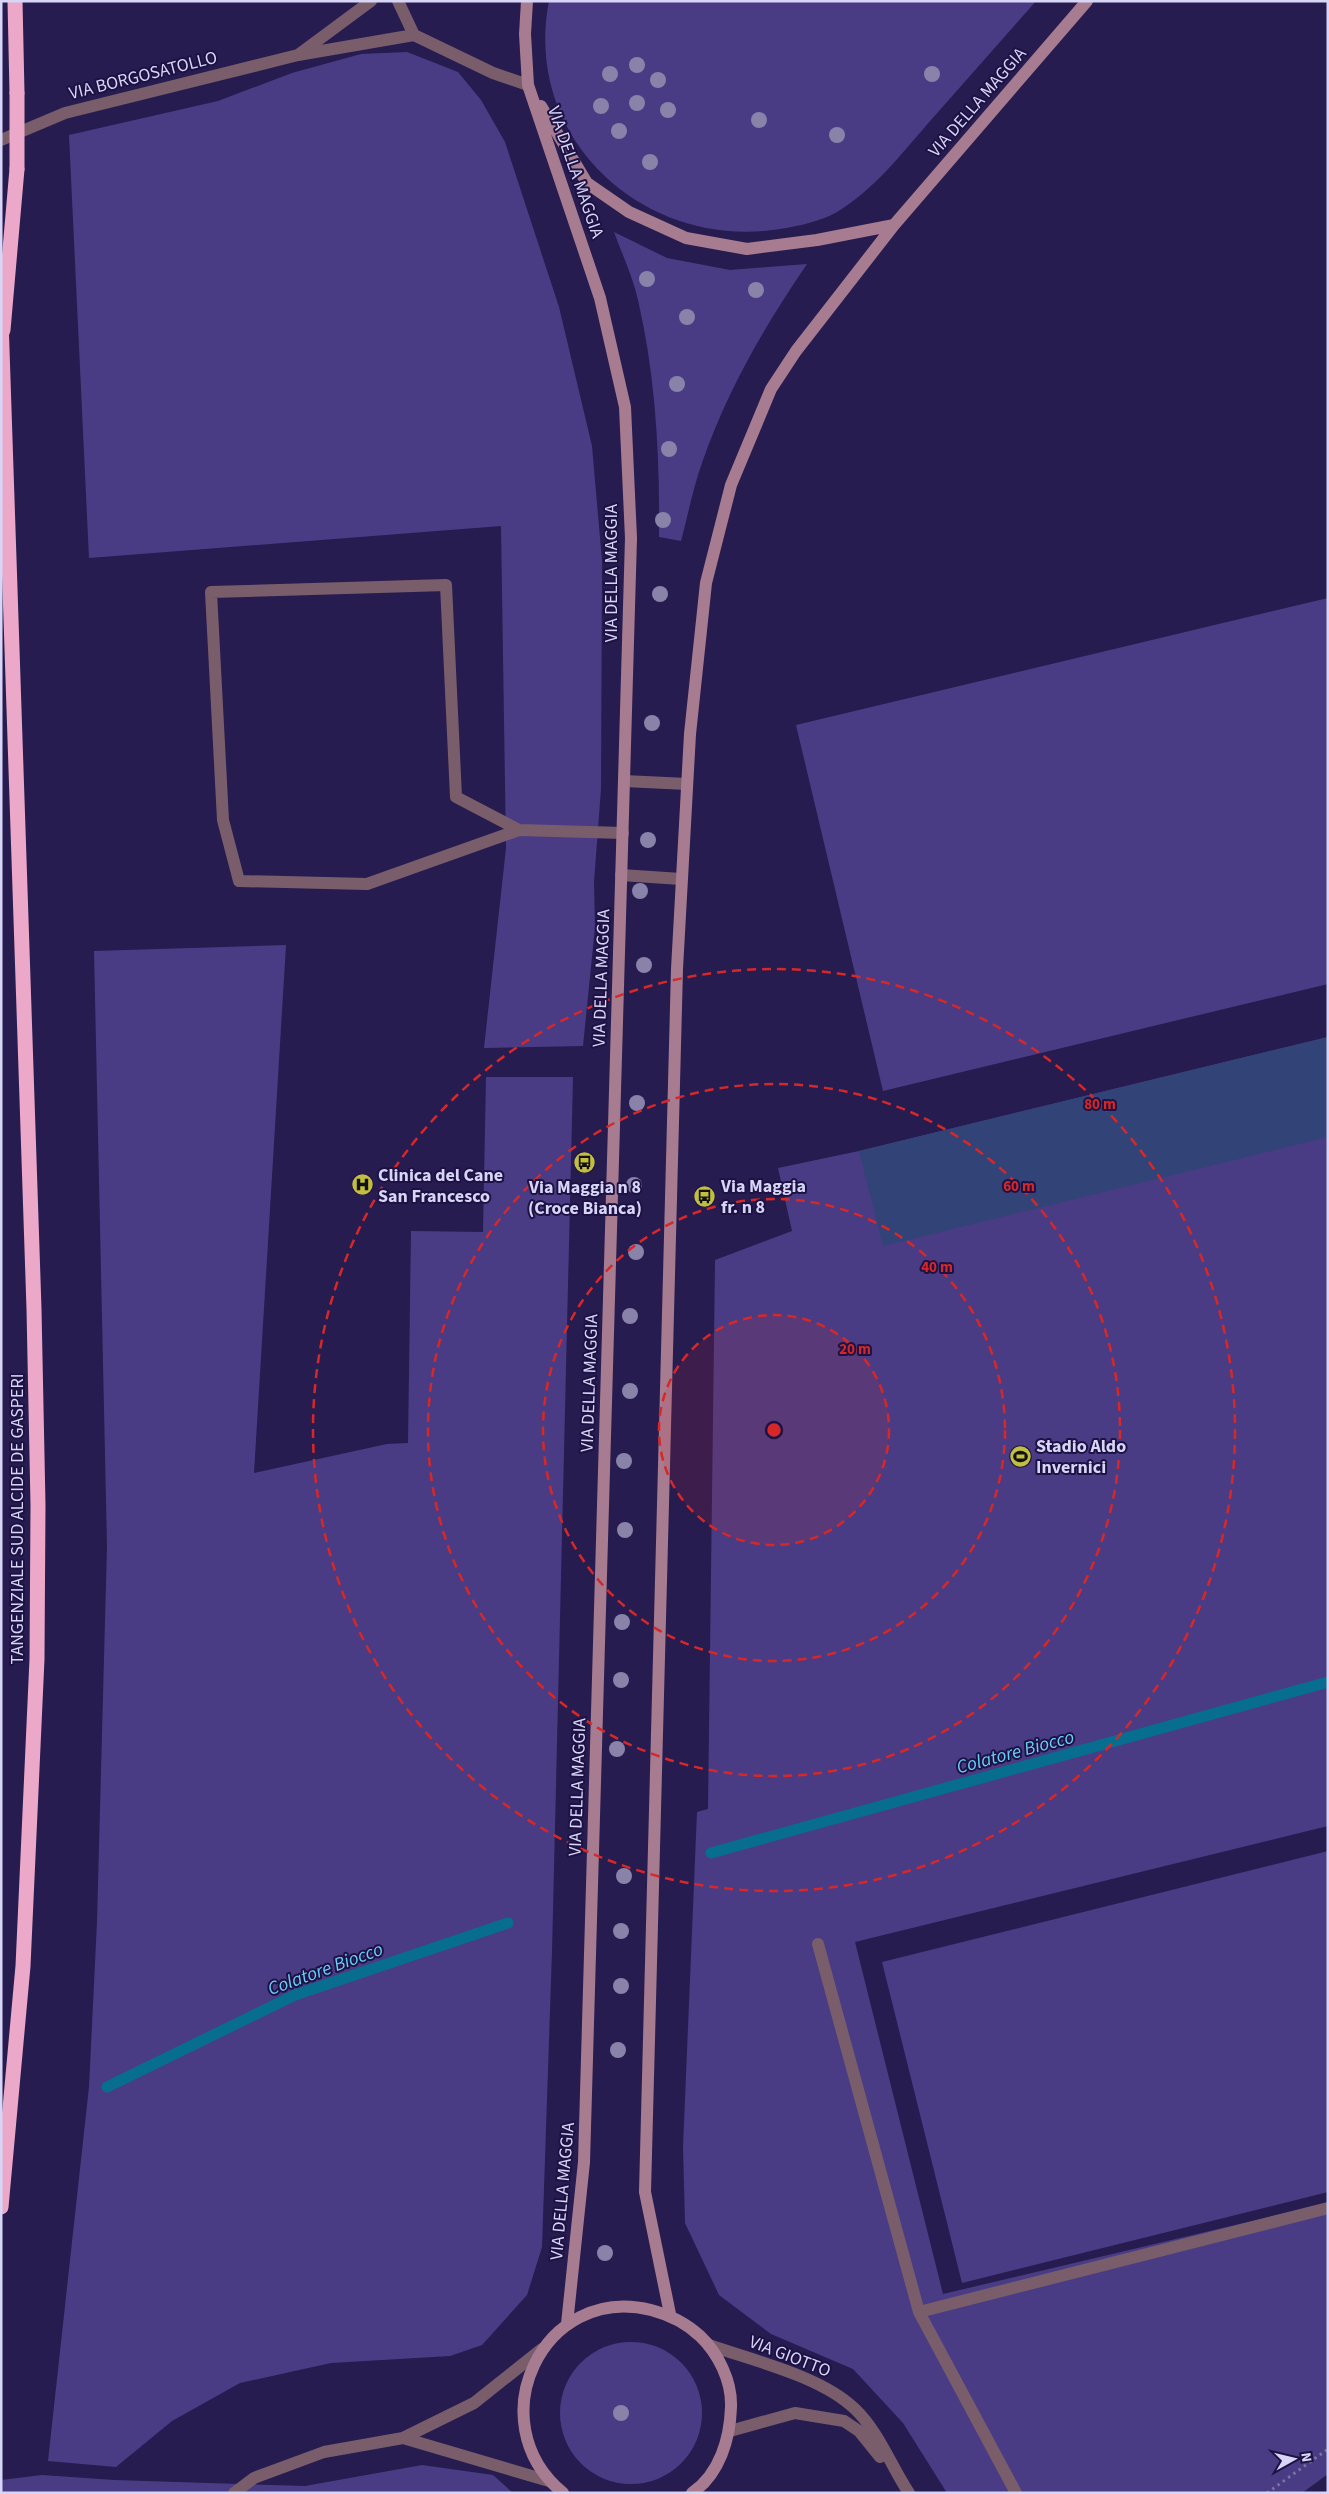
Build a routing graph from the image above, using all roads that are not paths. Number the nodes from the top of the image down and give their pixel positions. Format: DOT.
graph roads {
  1 [pos="15,1"];
  2 [pos="371,1"];
  3 [pos="398,1"];
  4 [pos="527,1"];
  5 [pos="1087,1"];
  6 [pos="414,35"];
  7 [pos="298,55"];
  8 [pos="528,85"];
  9 [pos="1,140"];
  10 [pos="894,225"];
  11 [pos="1,319"];
  12 [pos="2,344"];
  13 [pos="624,781"];
  14 [pos="687,784"];
  15 [pos="519,830"];
  16 [pos="623,833"];
  17 [pos="621,876"];
  18 [pos="682,879"];
  19 [pos="818,1944"];
  20 [pos="1,2207"];
  21 [pos="1328,2208"];
  22 [pos="919,2312"];
  23 [pos="670,2314"];
  24 [pos="567,2324"];
  25 [pos="709,2344"];
  26 [pos="542,2349"];
  27 [pos="730,2431"];
  28 [pos="403,2438"];
  29 [pos="549,2481"];
  30 [pos="906,2488"];
  31 [pos="696,2491"];
  32 [pos="234,2493"];
  33 [pos="563,2493"];
  34 [pos="1016,2493"];
  1 -- 12 [label="highway, bridge"];
  2 -- 7 [label="street, VIA BORGOSATOLLO"];
  3 -- 6 [label="street"];
  4 -- 8 [label="street"];
  5 -- 10 [label="street, VIA DELLA MAGGIA"];
  6 -- 7 [label="street, VIA BORGOSATOLLO"];
  6 -- 8 [label="street"];
  7 -- 9 [label="street, VIA BORGOSATOLLO"];
  8 -- 10 [label="street, VIA DELLA MAGGIA"];
  8 -- 13 [label="street, VIA DELLA MAGGIA"];
  10 -- 14 [label="street, VIA DELLA MAGGIA"];
  11 -- 12 [label="highway, TANGENZIALE SUD ALCIDE DE GASPERI"];
  12 -- 20 [label="highway, TANGENZIALE SUD ALCIDE DE GASPERI"];
  13 -- 14 [label="street"];
  13 -- 16 [label="street, VIA DELLA MAGGIA"];
  14 -- 18 [label="street, VIA DELLA MAGGIA"];
  15 -- 15 [label="street"];
  15 -- 16 [label="street"];
  16 -- 17 [label="street, VIA DELLA MAGGIA"];
  17 -- 18 [label="street"];
  17 -- 24 [label="street, VIA DELLA MAGGIA"];
  18 -- 23 [label="street, VIA DELLA MAGGIA"];
  19 -- 22 [label="street"];
  21 -- 22 [label="street"];
  22 -- 34 [label="street"];
  23 -- 24 [label="street"];
  23 -- 25 [label="street"];
  24 -- 26 [label="street"];
  25 -- 27 [label="street"];
  25 -- 30 [label="street, VIA GIOTTO"];
  26 -- 28 [label="street"];
  26 -- 29 [label="street"];
  27 -- 30 [label="street, VIA GIOTTO"];
  27 -- 31 [label="street"];
  28 -- 29 [label="street"];
  28 -- 32 [label="street"];
  29 -- 33 [label="street"];
}
